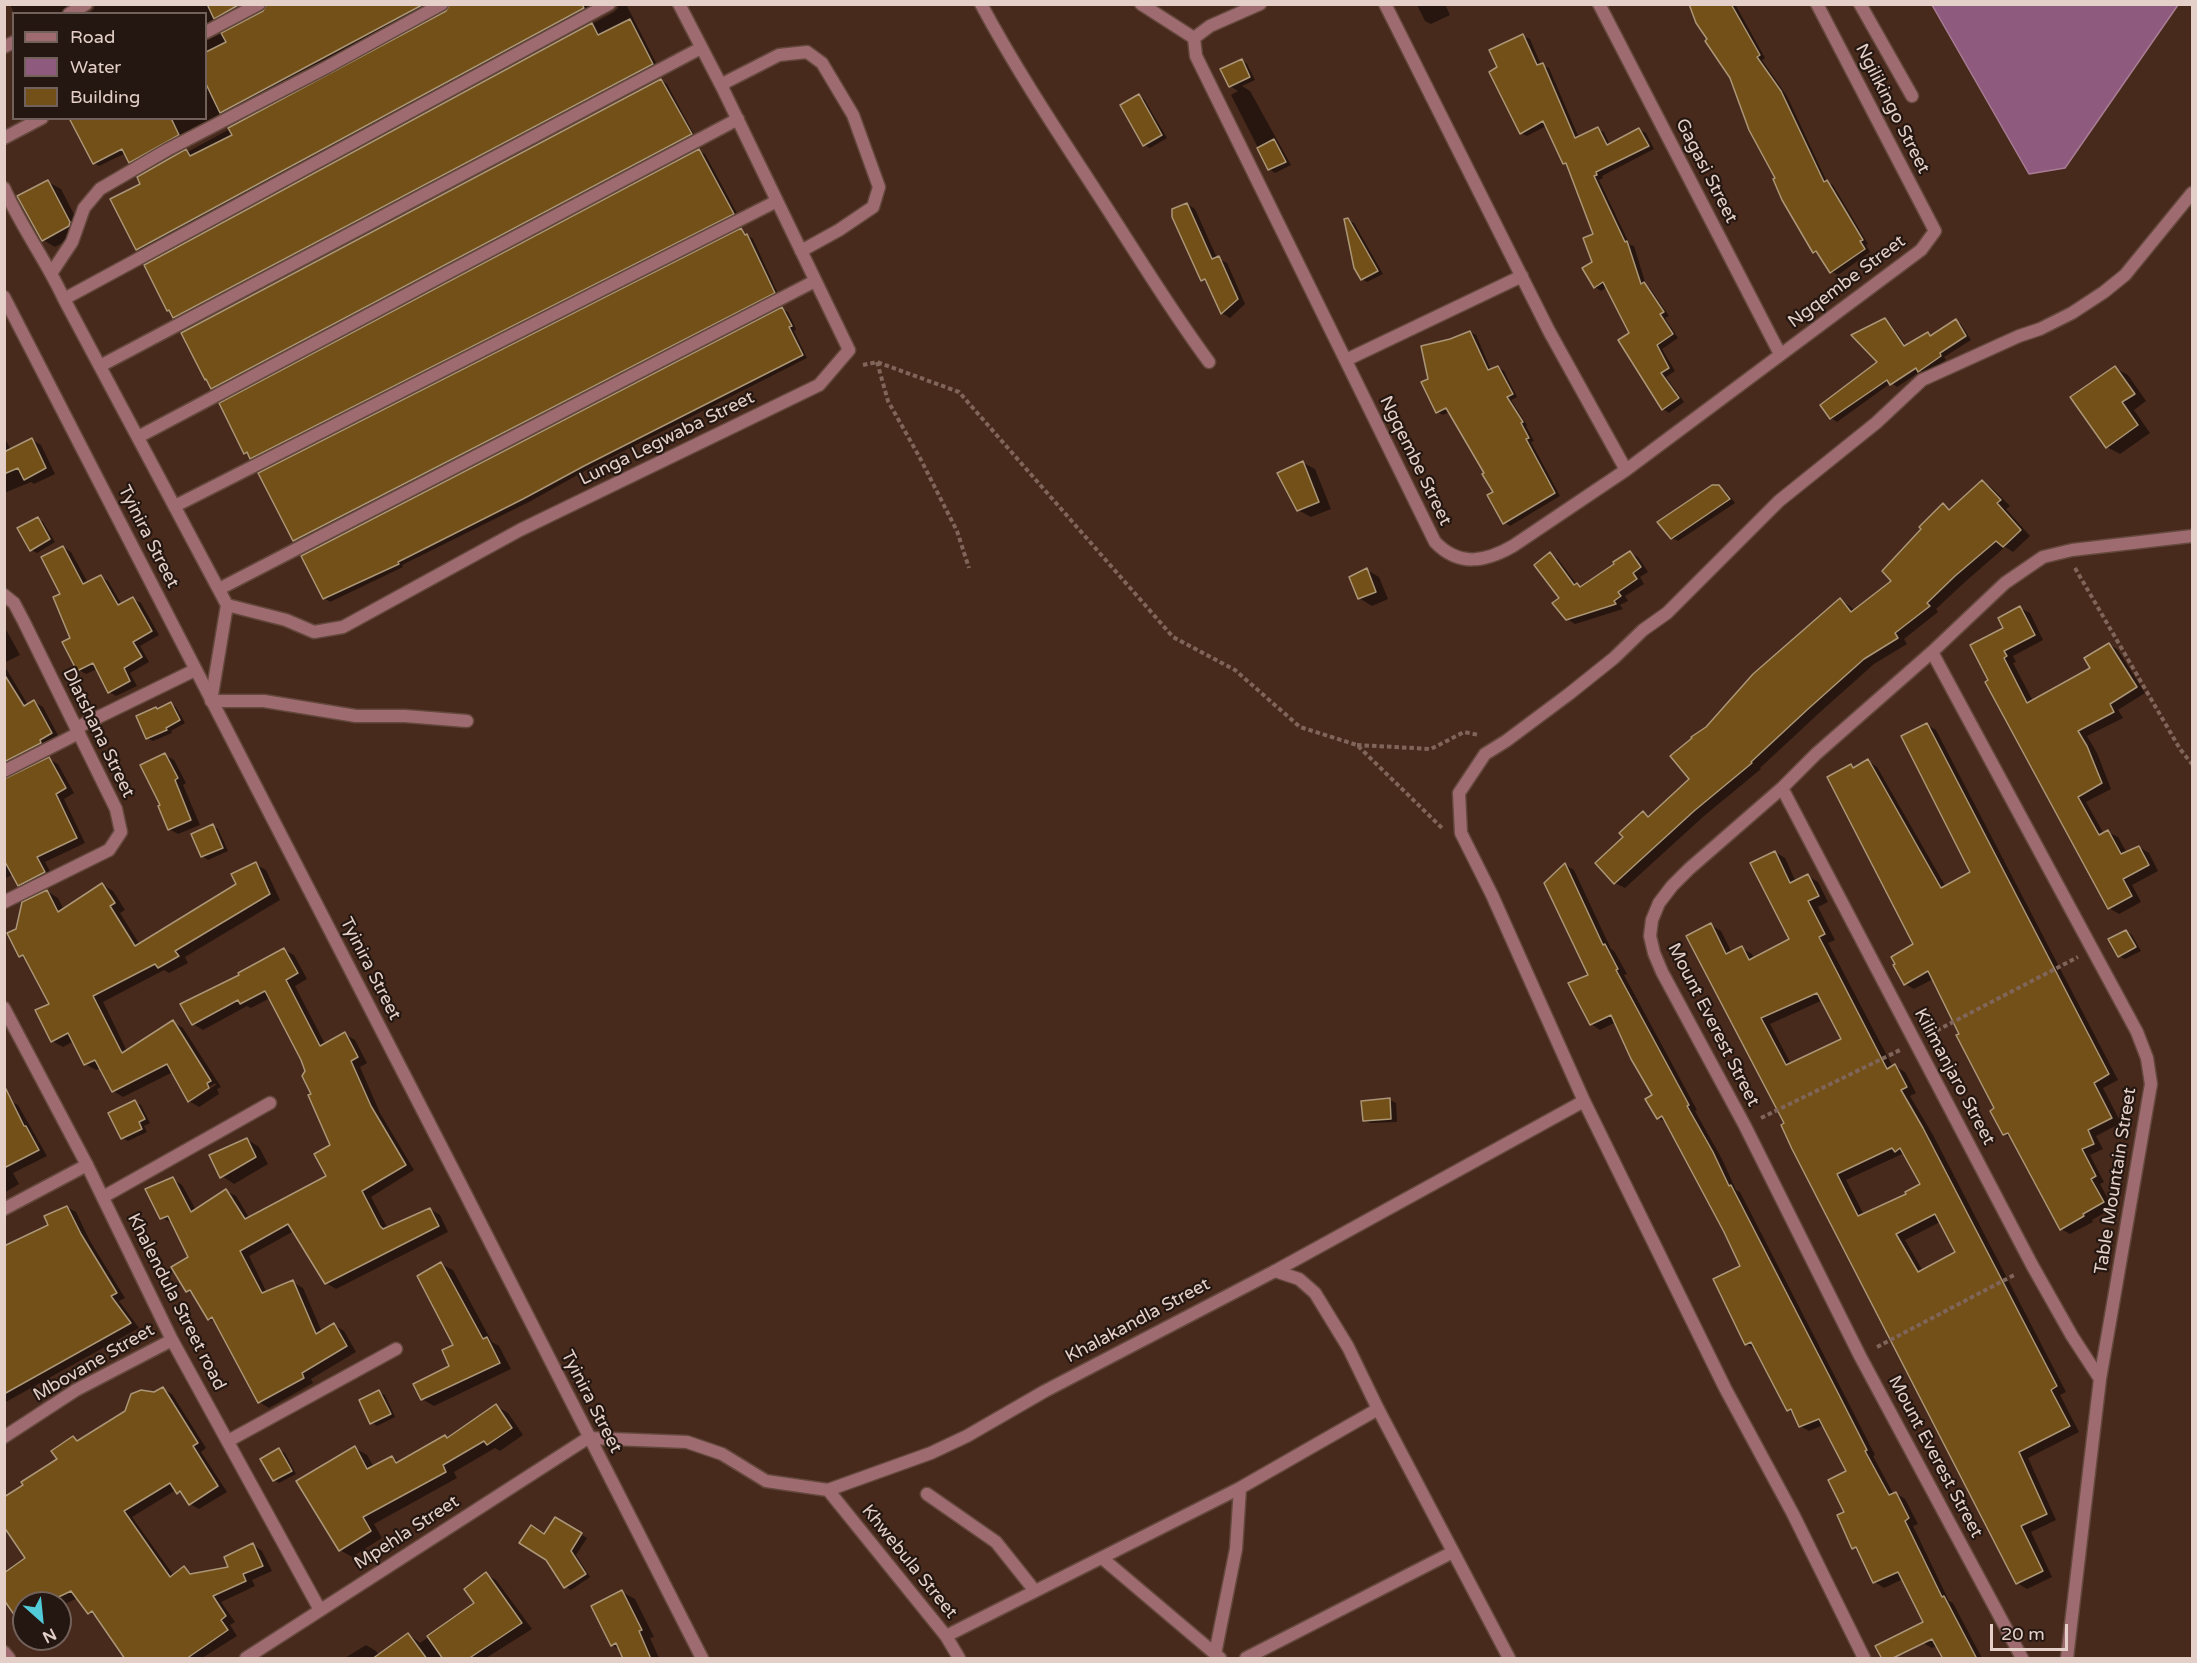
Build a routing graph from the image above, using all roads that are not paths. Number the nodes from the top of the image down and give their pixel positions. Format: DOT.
graph roads {
  1 [pos="86,4"];
  2 [pos="259,4"];
  3 [pos="442,4"];
  4 [pos="609,4"];
  5 [pos="679,4"];
  6 [pos="981,4"];
  7 [pos="1141,4"];
  8 [pos="1260,4"];
  9 [pos="1385,4"];
  10 [pos="1599,4"];
  11 [pos="1817,4"];
  12 [pos="1860,4"];
  13 [pos="72,12"];
  14 [pos="207,31"];
  15 [pos="1194,39"];
  16 [pos="702,48"];
  17 [pos="722,87"];
  18 [pos="1912,96"];
  19 [pos="738,119"];
  20 [pos="38,120"];
  21 [pos="4,138"];
  22 [pos="4,188"];
  23 [pos="2193,193"];
  24 [pos="777,201"];
  25 [pos="1935,231"];
  26 [pos="801,251"];
  27 [pos="52,272"];
  28 [pos="1522,276"];
  29 [pos="816,281"];
  30 [pos="4,297"];
  31 [pos="64,299"];
  32 [pos="1780,354"];
  33 [pos="1346,360"];
  34 [pos="1209,362"];
  35 [pos="100,366"];
  36 [pos="138,437"];
  37 [pos="1626,470"];
  38 [pos="175,506"];
  39 [pos="2193,536"];
  40 [pos="219,589"];
  41 [pos="4,595"];
  42 [pos="227,605"];
  43 [pos="1932,652"];
  44 [pos="195,670"];
  45 [pos="211,701"];
  46 [pos="467,721"];
  47 [pos="78,731"];
  48 [pos="4,771"];
  49 [pos="1782,788"];
  50 [pos="4,902"];
  51 [pos="4,1008"];
  52 [pos="1584,1101"];
  53 [pos="270,1104"];
  54 [pos="87,1166"];
  55 [pos="103,1197"];
  56 [pos="4,1209"];
  57 [pos="1275,1271"];
  58 [pos="172,1340"];
  59 [pos="396,1349"];
  60 [pos="2100,1379"];
  61 [pos="1378,1409"];
  62 [pos="4,1437"];
  63 [pos="588,1438"];
  64 [pos="228,1442"];
  65 [pos="1240,1488"];
  66 [pos="828,1490"];
  67 [pos="927,1494"];
  68 [pos="1453,1552"];
  69 [pos="1102,1557"];
  70 [pos="1035,1591"];
  71 [pos="320,1610"];
  72 [pos="946,1636"];
  73 [pos="4,1652"];
  74 [pos="1218,1656"];
  75 [pos="9,1659"];
  76 [pos="246,1659"];
  77 [pos="702,1659"];
  78 [pos="959,1659"];
  79 [pos="1246,1659"];
  80 [pos="1509,1659"];
  81 [pos="1864,1659"];
  82 [pos="2022,1659"];
  83 [pos="2067,1659"];
  1 -- 13 [label="street"];
  2 -- 14 [label="street"];
  3 -- 27 [label="street"];
  4 -- 31 [label="street"];
  5 -- 16 [label="street, Lunga Legwaba Street"];
  6 -- 34 [label="street"];
  7 -- 15 [label="street"];
  8 -- 15 [label="street"];
  9 -- 28 [label="street"];
  10 -- 32 [label="street, Gagasi Street"];
  11 -- 25 [label="street, Ngilikingo Street"];
  12 -- 18 [label="street"];
  15 -- 33 [label="street, Ngqembe Street"];
  16 -- 17 [label="street, Lunga Legwaba Street"];
  16 -- 35 [label="street"];
  17 -- 19 [label="street, Lunga Legwaba Street"];
  17 -- 26 [label="street"];
  19 -- 24 [label="street, Lunga Legwaba Street"];
  19 -- 36 [label="street"];
  20 -- 21 [label="street"];
  22 -- 27 [label="street"];
  23 -- 52 [label="street"];
  24 -- 26 [label="street, Lunga Legwaba Street"];
  24 -- 38 [label="street"];
  25 -- 32 [label="street, Ngqembe Street"];
  26 -- 29 [label="street, Lunga Legwaba Street"];
  27 -- 31 [label="street"];
  28 -- 33 [label="street"];
  28 -- 37 [label="street"];
  29 -- 40 [label="street"];
  29 -- 42 [label="street, Lunga Legwaba Street"];
  30 -- 44 [label="street, Tyinira Street"];
  31 -- 35 [label="street"];
  32 -- 37 [label="street, Ngqembe Street"];
  33 -- 37 [label="street, Ngqembe Street"];
  35 -- 36 [label="street"];
  36 -- 38 [label="street"];
  38 -- 40 [label="street"];
  39 -- 43 [label="street, Mount Everest Street"];
  40 -- 42 [label="street"];
  41 -- 47 [label="street, Dlatshana Street"];
  42 -- 45 [label="street"];
  43 -- 49 [label="street, Mount Everest Street"];
  43 -- 60 [label="street, Table Mountain Street"];
  44 -- 45 [label="street, Tyinira Street"];
  44 -- 47 [label="street"];
  45 -- 46 [label="street"];
  45 -- 63 [label="street, Tyinira Street"];
  47 -- 48 [label="street"];
  47 -- 50 [label="street, Dlatshana Street"];
  49 -- 60 [label="street, Kilimanjaro Street"];
  49 -- 82 [label="street, Mount Everest Street"];
  51 -- 54 [label="street, Khalendula Street road"];
  52 -- 57 [label="street, Khalakandla Street"];
  52 -- 81 [label="street"];
  53 -- 55 [label="street"];
  54 -- 55 [label="street, Khalendula Street road"];
  54 -- 56 [label="street"];
  55 -- 58 [label="street, Khalendula Street road"];
  57 -- 61 [label="street"];
  57 -- 66 [label="street, Khalakandla Street"];
  58 -- 62 [label="street, Mbovane Street"];
  58 -- 64 [label="street, Khalendula Street road"];
  59 -- 64 [label="street"];
  60 -- 83 [label="street, Table Mountain Street"];
  61 -- 65 [label="street"];
  61 -- 68 [label="street"];
  63 -- 66 [label="street, Khalakandla Street"];
  63 -- 71 [label="street, Mpehla Street"];
  63 -- 77 [label="street, Tyinira Street"];
  64 -- 71 [label="street, Khalendula Street road"];
  65 -- 69 [label="street"];
  65 -- 74 [label="street"];
  66 -- 72 [label="street, Khwebula Street"];
  67 -- 70 [label="street"];
  68 -- 79 [label="street"];
  68 -- 80 [label="street"];
  69 -- 70 [label="street"];
  69 -- 74 [label="street"];
  70 -- 72 [label="street"];
  71 -- 76 [label="street, Mpehla Street"];
  72 -- 78 [label="street, Khwebula Street"];
  73 -- 75 [label="street"];
}
